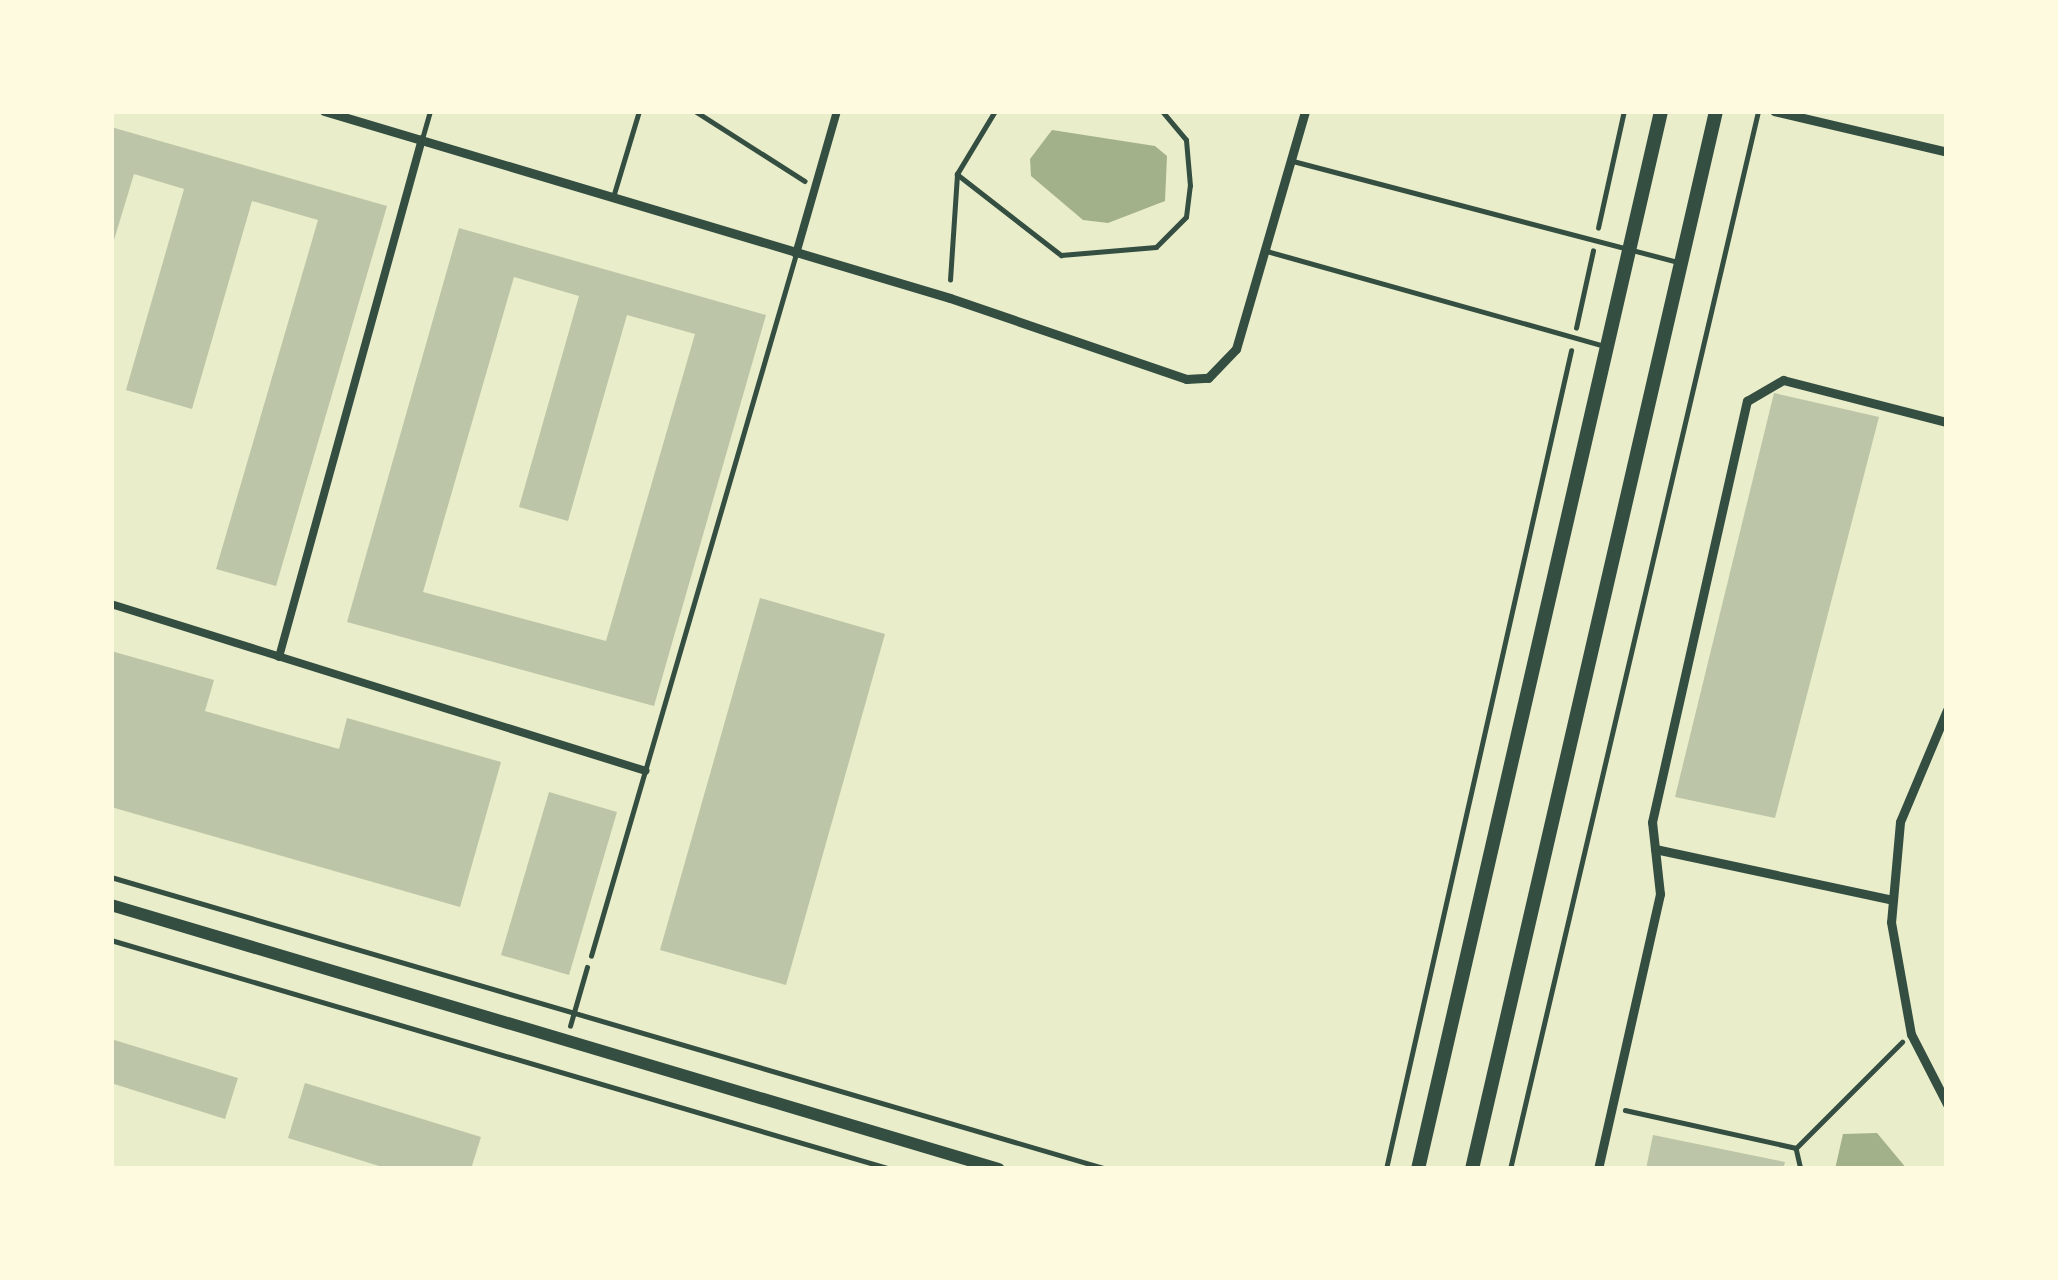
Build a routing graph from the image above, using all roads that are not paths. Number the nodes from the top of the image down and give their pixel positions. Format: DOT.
graph roads {
  1 [pos="324,111"];
  2 [pos="430,111"];
  3 [pos="639,111"];
  4 [pos="837,111"];
  5 [pos="1305,111"];
  6 [pos="1661,111"];
  7 [pos="1716,111"];
  8 [pos="1774,111"];
  9 [pos="422,139"];
  10 [pos="1947,152"];
  11 [pos="1293,161"];
  12 [pos="614,194"];
  13 [pos="1630,248"];
  14 [pos="1267,251"];
  15 [pos="796,254"];
  16 [pos="1681,262"];
  17 [pos="1608,347"];
  18 [pos="1947,422"];
  19 [pos="111,604"];
  20 [pos="279,657"];
  21 [pos="1947,710"];
  22 [pos="646,771"];
  23 [pos="1654,849"];
  24 [pos="1893,900"];
  25 [pos="111,905"];
  26 [pos="591,956"];
  27 [pos="1947,1104"];
  28 [pos="999,1169"];
  29 [pos="1418,1169"];
  30 [pos="1472,1169"];
  31 [pos="1598,1169"];
  1 -- 9 [label="street"];
  2 -- 9 [label="lane"];
  3 -- 12 [label="lane"];
  4 -- 15 [label="street"];
  5 -- 11 [label="street"];
  6 -- 13 [label="main road"];
  7 -- 16 [label="main road"];
  8 -- 10 [label="street"];
  9 -- 12 [label="street"];
  9 -- 20 [label="street"];
  11 -- 13 [label="lane"];
  11 -- 14 [label="street"];
  12 -- 15 [label="street"];
  13 -- 16 [label="lane"];
  13 -- 17 [label="main road"];
  14 -- 15 [label="street"];
  14 -- 17 [label="lane"];
  15 -- 22 [label="lane"];
  16 -- 30 [label="main road"];
  17 -- 29 [label="main road"];
  18 -- 23 [label="street"];
  19 -- 20 [label="street"];
  20 -- 22 [label="street"];
  21 -- 24 [label="street"];
  22 -- 26 [label="lane"];
  23 -- 24 [label="street"];
  23 -- 31 [label="street"];
  24 -- 27 [label="street"];
  25 -- 28 [label="street"];
}
